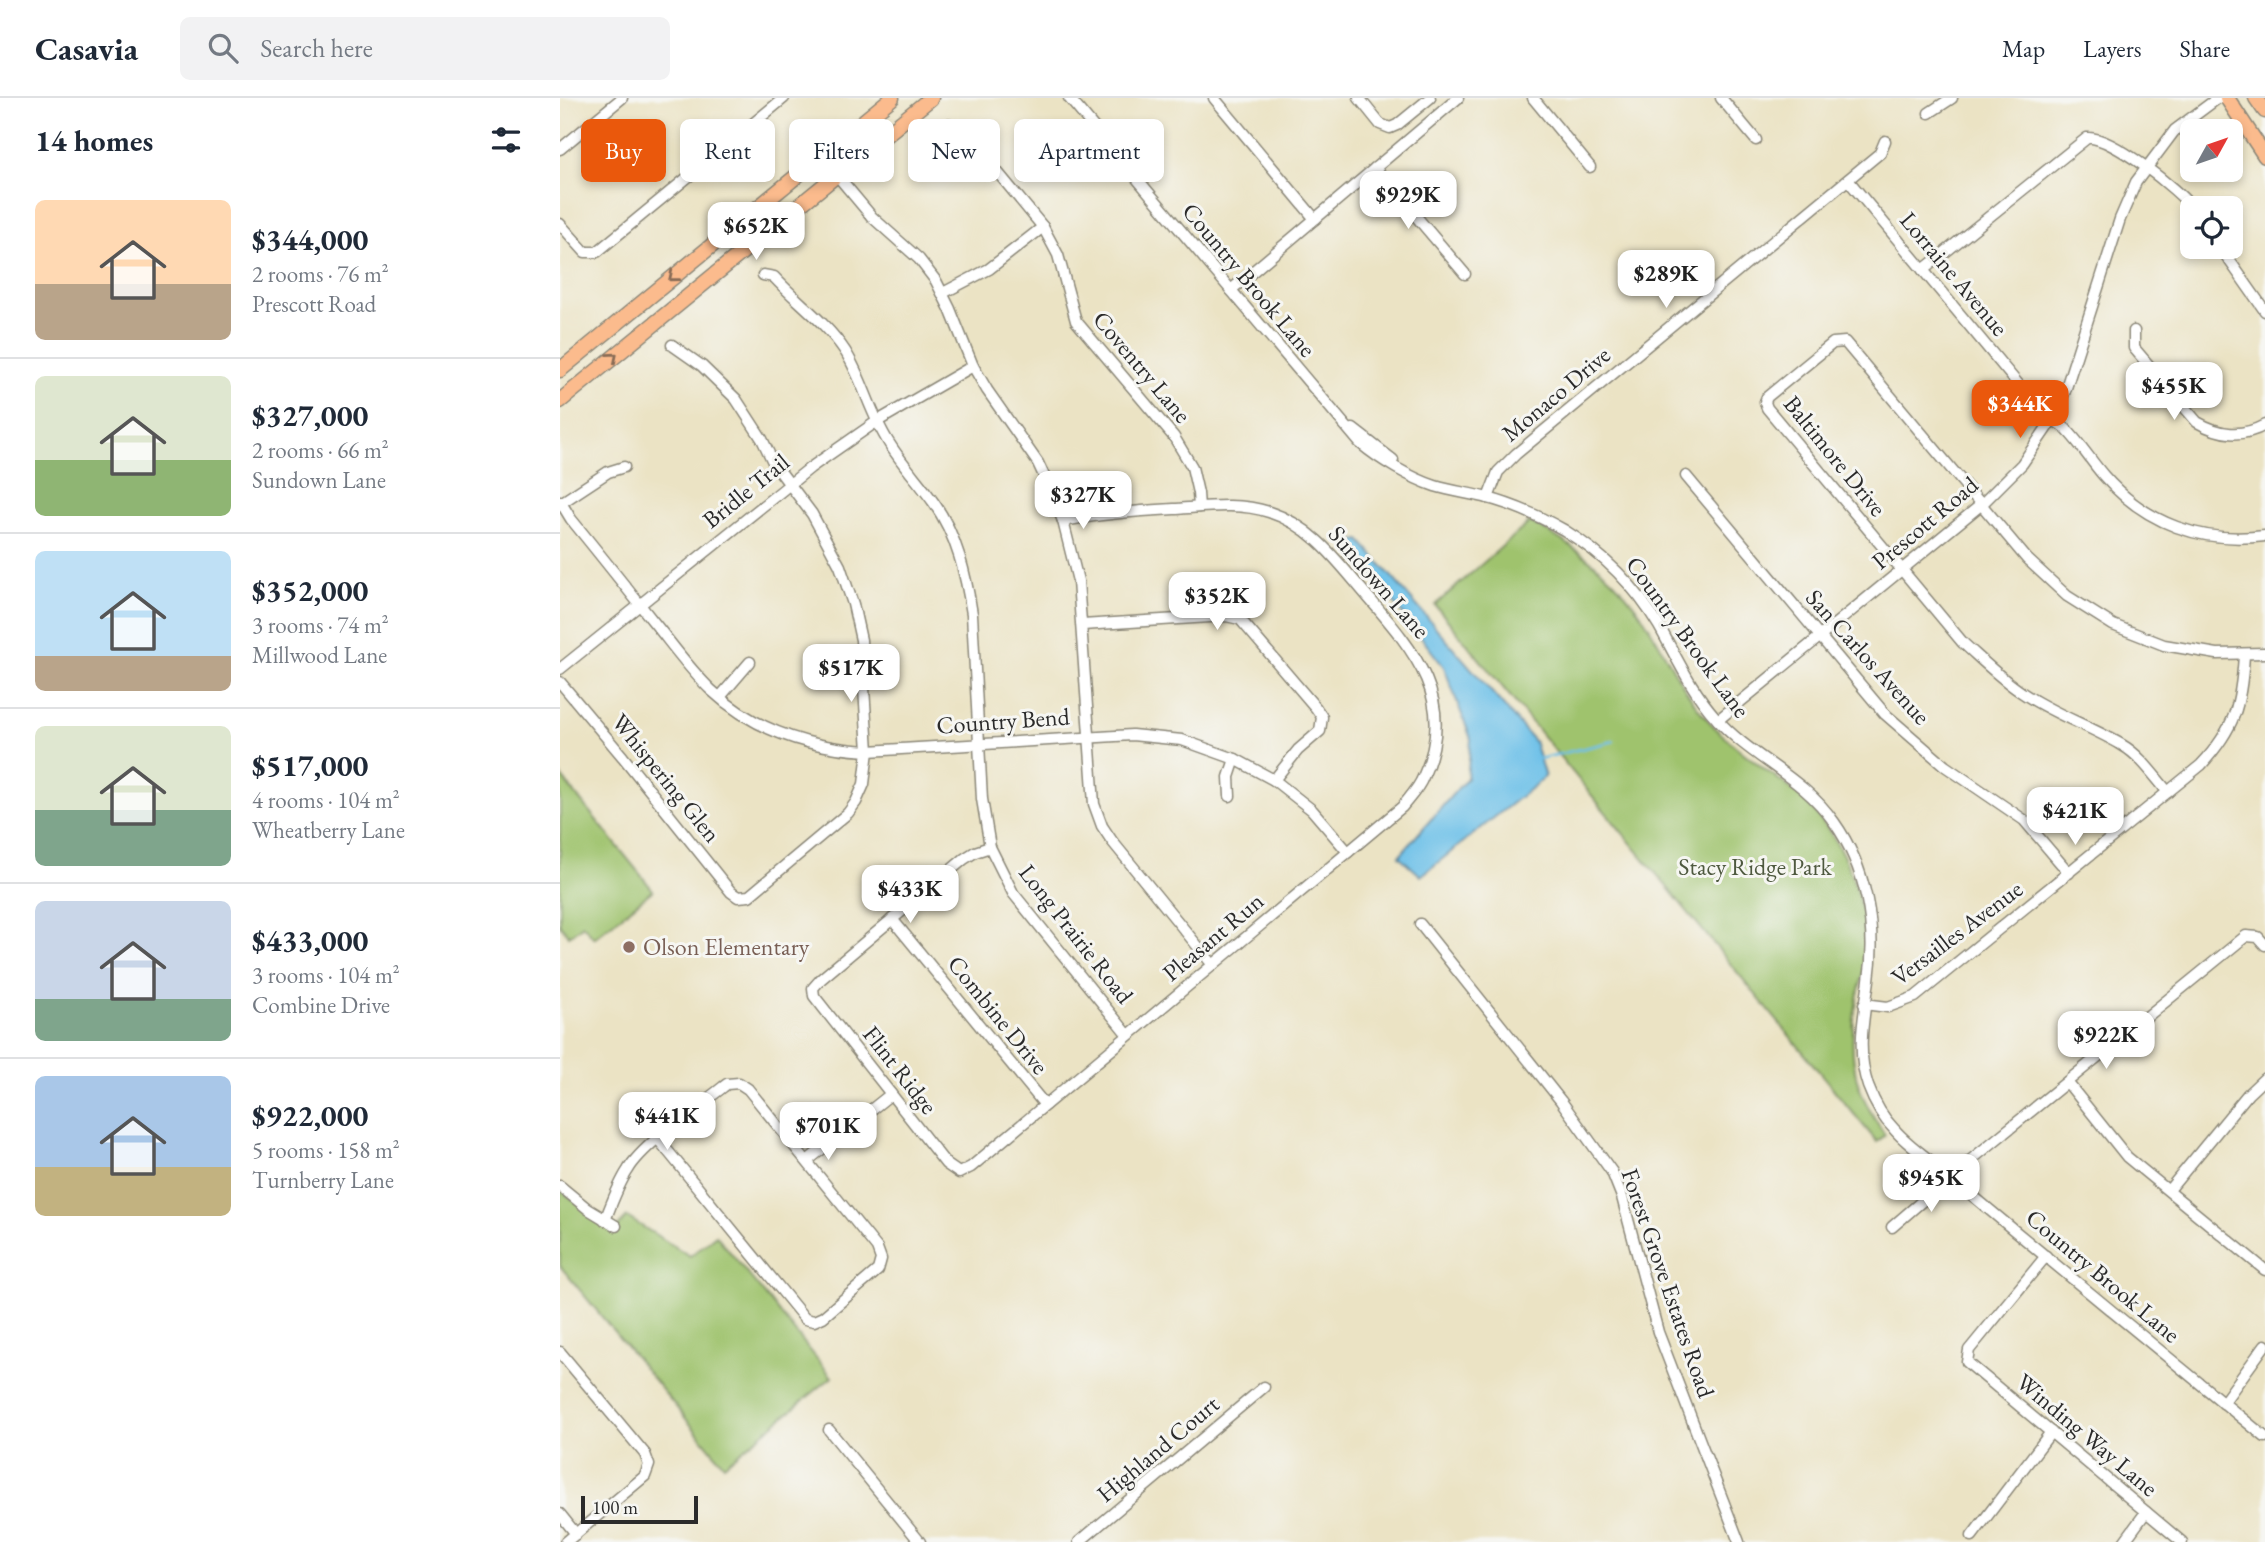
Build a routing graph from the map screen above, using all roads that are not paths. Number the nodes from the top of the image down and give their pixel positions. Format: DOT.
graph roads {
  1 [pos="785,98"];
  2 [pos="892,98"];
  3 [pos="931,98"];
  4 [pos="1069,98"];
  5 [pos="1214,98"];
  6 [pos="1359,98"];
  7 [pos="1430,98"];
  8 [pos="1458,98"];
  9 [pos="1533,98"];
  10 [pos="1721,98"];
  11 [pos="1952,98"];
  12 [pos="2218,98"];
  13 [pos="2227,98"];
  14 [pos="2256,98"];
  15 [pos="620,99"];
  16 [pos="2265,111"];
  17 [pos="1929,113"];
  18 [pos="866,119"];
  19 [pos="894,127"];
  20 [pos="1756,140"];
  21 [pos="1885,141"];
  22 [pos="560,149"];
  23 [pos="2265,156"];
  24 [pos="1590,167"];
  25 [pos="1376,168"];
  26 [pos="2146,168"];
  27 [pos="1000,176"];
  28 [pos="1848,180"];
  29 [pos="789,182"];
  30 [pos="825,182"];
  31 [pos="842,182"];
  32 [pos="2183,196"];
  33 [pos="1315,219"];
  34 [pos="560,224"];
  35 [pos="1043,228"];
  36 [pos="2228,259"];
  37 [pos="1923,270"];
  38 [pos="1465,274"];
  39 [pos="763,275"];
  40 [pos="1231,290"];
  41 [pos="943,293"];
  42 [pos="2265,311"];
  43 [pos="2134,331"];
  44 [pos="672,345"];
  45 [pos="973,366"];
  46 [pos="560,370"];
  47 [pos="560,401"];
  48 [pos="2052,420"];
  49 [pos="876,422"];
  50 [pos="2265,425"];
  51 [pos="624,467"];
  52 [pos="1686,475"];
  53 [pos="788,483"];
  54 [pos="1488,498"];
  55 [pos="561,502"];
  56 [pos="1982,504"];
  57 [pos="1199,507"];
  58 [pos="1063,521"];
  59 [pos="2265,536"];
  60 [pos="1901,570"];
  61 [pos="640,604"];
  62 [pos="1082,625"];
  63 [pos="1819,637"];
  64 [pos="2265,653"];
  65 [pos="2244,655"];
  66 [pos="750,662"];
  67 [pos="560,669"];
  68 [pos="560,682"];
  69 [pos="720,697"];
  70 [pos="1717,720"];
  71 [pos="1089,736"];
  72 [pos="979,744"];
  73 [pos="868,751"];
  74 [pos="1235,759"];
  75 [pos="1274,780"];
  76 [pos="1423,780"];
  77 [pos="2168,792"];
  78 [pos="1230,796"];
  79 [pos="990,847"];
  80 [pos="1348,852"];
  81 [pos="2069,873"];
  82 [pos="892,919"];
  83 [pos="1420,924"];
  84 [pos="2265,945"];
  85 [pos="1213,965"];
  86 [pos="1864,1004"];
  87 [pos="1128,1035"];
  88 [pos="2265,1078"];
  89 [pos="2067,1082"];
  90 [pos="891,1094"];
  91 [pos="1045,1105"];
  92 [pos="658,1139"];
  93 [pos="807,1161"];
  94 [pos="959,1173"];
  95 [pos="1950,1177"];
  96 [pos="560,1186"];
  97 [pos="2169,1190"];
  98 [pos="605,1220"];
  99 [pos="615,1226"];
  100 [pos="1892,1227"];
  101 [pos="2046,1256"];
  102 [pos="2265,1270"];
  103 [pos="2265,1345"];
  104 [pos="560,1352"];
  105 [pos="1264,1387"];
  106 [pos="2223,1403"];
  107 [pos="829,1430"];
  108 [pos="2050,1432"];
  109 [pos="2265,1437"];
  110 [pos="2146,1512"];
  111 [pos="560,1514"];
  112 [pos="576,1534"];
  113 [pos="1972,1536"];
  114 [pos="917,1541"];
  115 [pos="566,1542"];
  116 [pos="1079,1542"];
  117 [pos="1740,1542"];
  118 [pos="2124,1542"];
  119 [pos="2182,1542"];
  1 -- 34 [label="street"];
  2 -- 18 [label="main road"];
  3 -- 19 [label="main road"];
  4 -- 40 [label="street, Country Brook Lane"];
  5 -- 33 [label="street"];
  6 -- 7 [label="street"];
  8 -- 25 [label="street"];
  9 -- 24 [label="street"];
  10 -- 20 [label="street"];
  11 -- 17 [label="street"];
  12 -- 26 [label="street, Prescott Road"];
  13 -- 23 [label="main road"];
  14 -- 16 [label="main road"];
  15 -- 22 [label="street"];
  21 -- 28 [label="street, Monaco Drive"];
  25 -- 33 [label="street"];
  25 -- 38 [label="street"];
  26 -- 32 [label="street"];
  26 -- 37 [label="street"];
  26 -- 48 [label="street, Prescott Road"];
  27 -- 35 [label="street, Coventry Lane"];
  28 -- 37 [label="street, Lorraine Avenue"];
  28 -- 54 [label="street, Monaco Drive"];
  29 -- 46 [label="main road, one-way"];
  47 -- 30 [label="main road, one-way"];
  31 -- 41 [label="street"];
  33 -- 40 [label="street"];
  35 -- 41 [label="street"];
  35 -- 57 [label="street, Coventry Lane"];
  36 -- 42 [label="street"];
  37 -- 48 [label="street, Lorraine Avenue"];
  39 -- 49 [label="street, Long Prairie Road"];
  40 -- 54 [label="street, Country Brook Lane"];
  41 -- 45 [label="street"];
  43 -- 50 [label="street"];
  44 -- 53 [label="street"];
  45 -- 49 [label="street, Bridle Trail"];
  45 -- 58 [label="street"];
  48 -- 56 [label="street, Prescott Road"];
  48 -- 59 [label="street, Lorraine Avenue"];
  49 -- 53 [label="street, Bridle Trail"];
  49 -- 72 [label="street, Long Prairie Road"];
  51 -- 55 [label="street"];
  52 -- 63 [label="street, San Carlos Avenue"];
  53 -- 61 [label="street, Bridle Trail"];
  53 -- 73 [label="street"];
  54 -- 70 [label="street, Country Brook Lane"];
  55 -- 61 [label="street, Country Bend"];
  56 -- 60 [label="street, Prescott Road"];
  56 -- 60 [label="street, Baltimore Drive"];
  56 -- 65 [label="street"];
  57 -- 58 [label="street, Sundown Lane"];
  57 -- 76 [label="street, Sundown Lane"];
  58 -- 62 [label="street"];
  60 -- 63 [label="street, Prescott Road"];
  60 -- 77 [label="street, Baltimore Drive"];
  61 -- 67 [label="street, Bridle Trail"];
  61 -- 69 [label="street, Country Bend"];
  62 -- 71 [label="street"];
  62 -- 75 [label="street"];
  63 -- 70 [label="street, Prescott Road"];
  63 -- 81 [label="street, San Carlos Avenue"];
  64 -- 65 [label="street"];
  65 -- 77 [label="street, Versailles Avenue"];
  66 -- 69 [label="street"];
  68 -- 73 [label="street, Whispering Glen"];
  69 -- 73 [label="street, Country Bend"];
  70 -- 86 [label="street, Country Brook Lane"];
  71 -- 72 [label="street, Country Bend"];
  71 -- 74 [label="street, Country Bend"];
  71 -- 85 [label="street"];
  72 -- 73 [label="street, Country Bend"];
  72 -- 79 [label="street, Long Prairie Road"];
  74 -- 75 [label="street, Country Bend"];
  74 -- 78 [label="street"];
  75 -- 80 [label="street, Country Bend"];
  76 -- 80 [label="street, Pleasant Run"];
  77 -- 81 [label="street, Versailles Avenue"];
  79 -- 82 [label="street"];
  79 -- 87 [label="street, Long Prairie Road"];
  80 -- 85 [label="street, Pleasant Run"];
  81 -- 86 [label="street, Versailles Avenue"];
  82 -- 90 [label="street, Flint Ridge"];
  82 -- 91 [label="street, Combine Drive"];
  83 -- 117 [label="street, Forest Grove Estates Road"];
  84 -- 89 [label="street"];
  85 -- 87 [label="street, Pleasant Run"];
  86 -- 95 [label="street, Country Brook Lane"];
  87 -- 91 [label="street, Pleasant Run"];
  88 -- 97 [label="street"];
  89 -- 95 [label="street"];
  89 -- 97 [label="street"];
  90 -- 93 [label="street"];
  90 -- 94 [label="street, Flint Ridge"];
  91 -- 94 [label="street, Pleasant Run"];
  92 -- 93 [label="street"];
  92 -- 93 [label="street"];
  92 -- 98 [label="street"];
  95 -- 100 [label="street"];
  95 -- 101 [label="street, Country Brook Lane"];
  96 -- 98 [label="street"];
  97 -- 102 [label="street"];
  98 -- 99 [label="street"];
  101 -- 106 [label="street, Country Brook Lane"];
  101 -- 108 [label="street, Winding Way Lane"];
  103 -- 106 [label="street"];
  104 -- 112 [label="street"];
  105 -- 116 [label="street, Highland Court"];
  106 -- 109 [label="street, Country Brook Lane"];
  107 -- 114 [label="street"];
  108 -- 110 [label="street, Winding Way Lane"];
  108 -- 113 [label="street"];
  110 -- 118 [label="street"];
  110 -- 119 [label="street, Winding Way Lane"];
  111 -- 112 [label="street"];
  112 -- 115 [label="street"];
}
